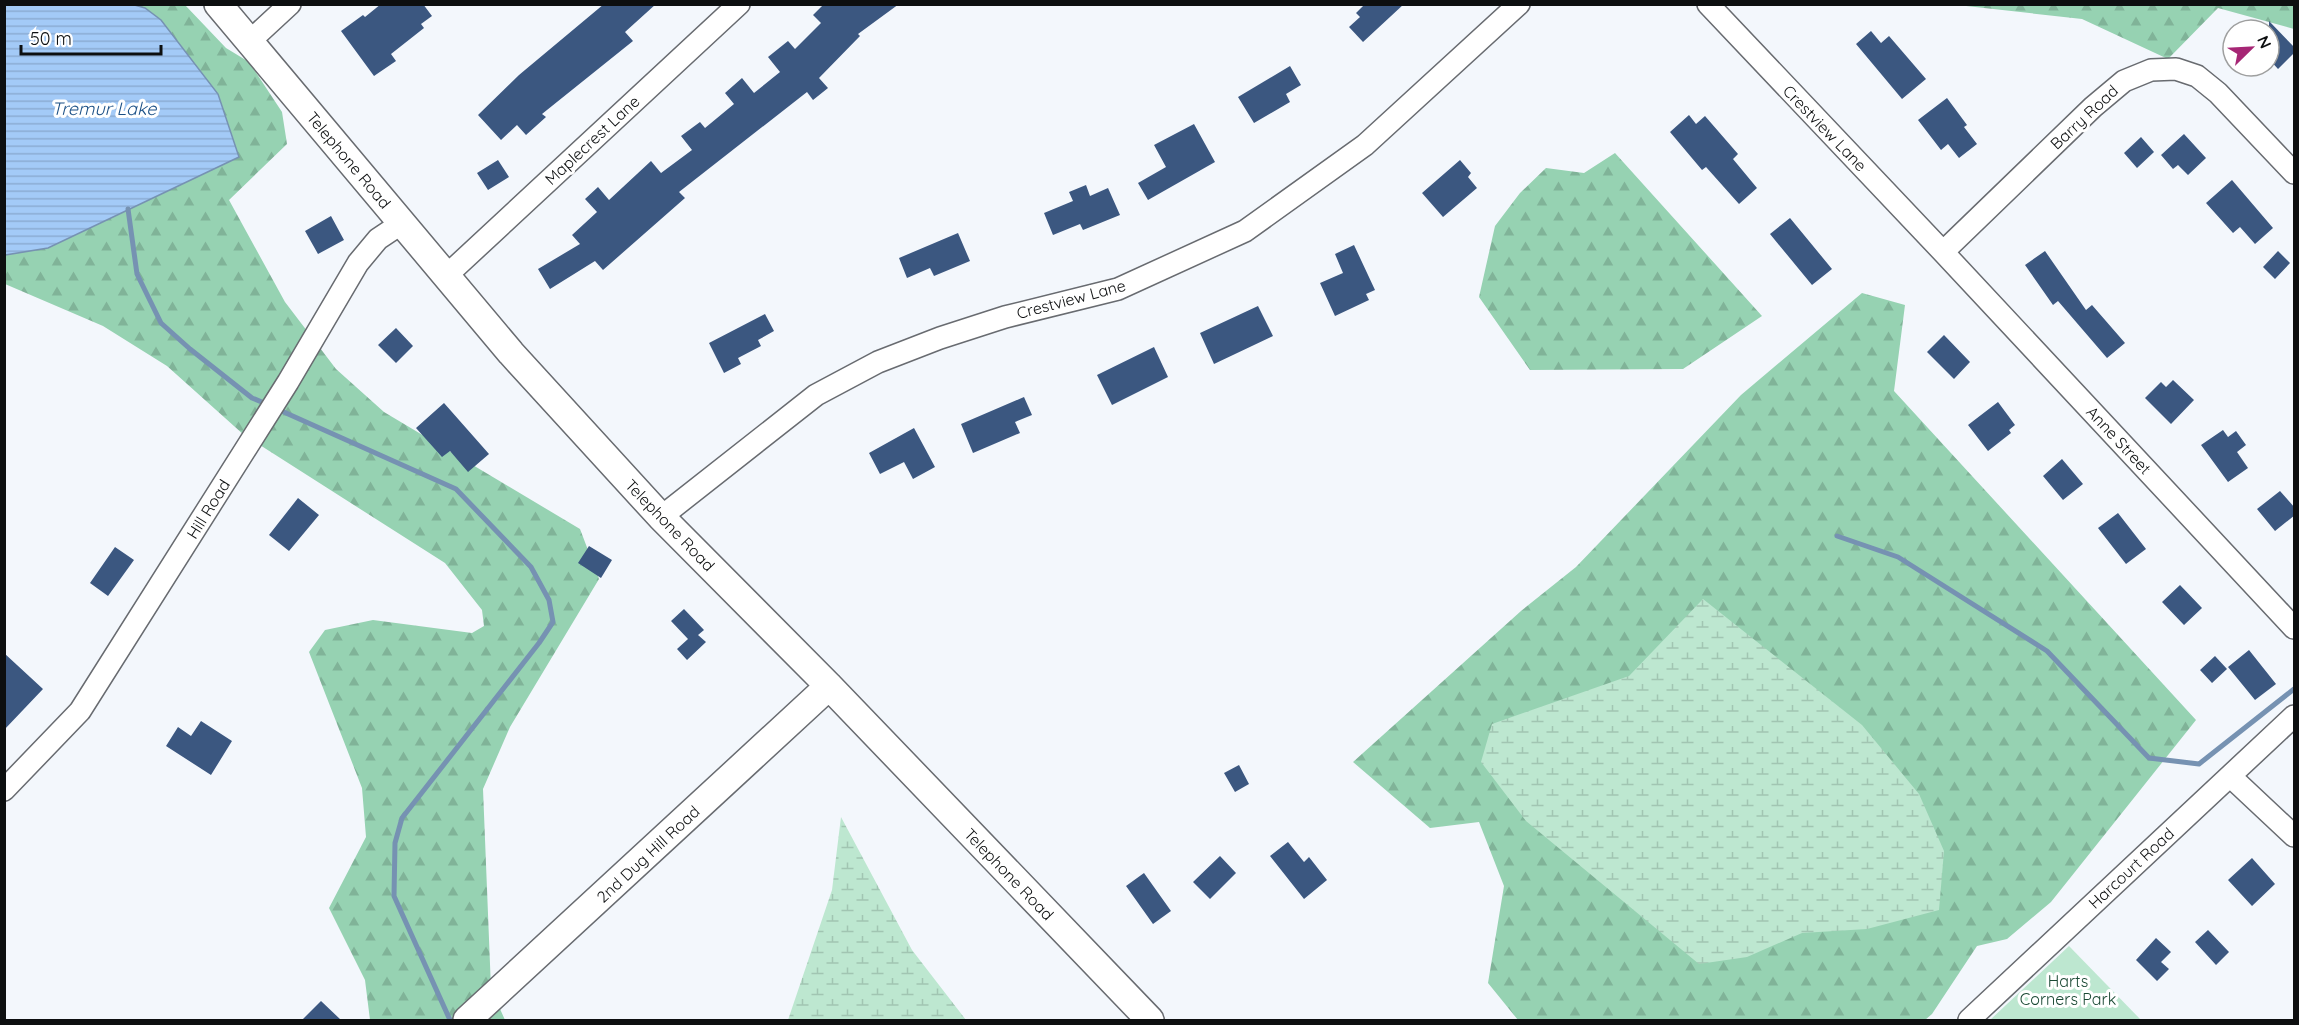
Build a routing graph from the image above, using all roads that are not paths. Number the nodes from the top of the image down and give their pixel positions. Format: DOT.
graph roads {
  1 [pos="218,4"];
  2 [pos="290,4"];
  3 [pos="739,4"];
  4 [pos="1519,4"];
  5 [pos="1708,4"];
  6 [pos="250,41"];
  7 [pos="2295,173"];
  8 [pos="402,223"];
  9 [pos="1943,252"];
  10 [pos="446,276"];
  11 [pos="661,517"];
  12 [pos="2295,628"];
  13 [pos="829,687"];
  14 [pos="2295,716"];
  15 [pos="2230,776"];
  16 [pos="4,790"];
  17 [pos="2295,836"];
  18 [pos="473,1015"];
  19 [pos="1150,1020"];
  20 [pos="1969,1020"];
  1 -- 6 [label="street, Telephone Road"];
  2 -- 6 [label="street"];
  3 -- 10 [label="street, Maplecrest Lane"];
  4 -- 11 [label="street, Crestview Lane"];
  5 -- 9 [label="street, Crestview Lane"];
  6 -- 8 [label="street, Telephone Road"];
  7 -- 9 [label="street, Barry Road"];
  8 -- 10 [label="street, Telephone Road"];
  8 -- 16 [label="street, Hill Road"];
  9 -- 12 [label="street, Anne Street"];
  10 -- 11 [label="street, Telephone Road"];
  11 -- 13 [label="street, Telephone Road"];
  13 -- 18 [label="street, 2nd Dug Hill Road"];
  13 -- 19 [label="street, Telephone Road"];
  14 -- 15 [label="street, Harcourt Road"];
  15 -- 17 [label="street"];
  15 -- 20 [label="street, Harcourt Road"];
}
